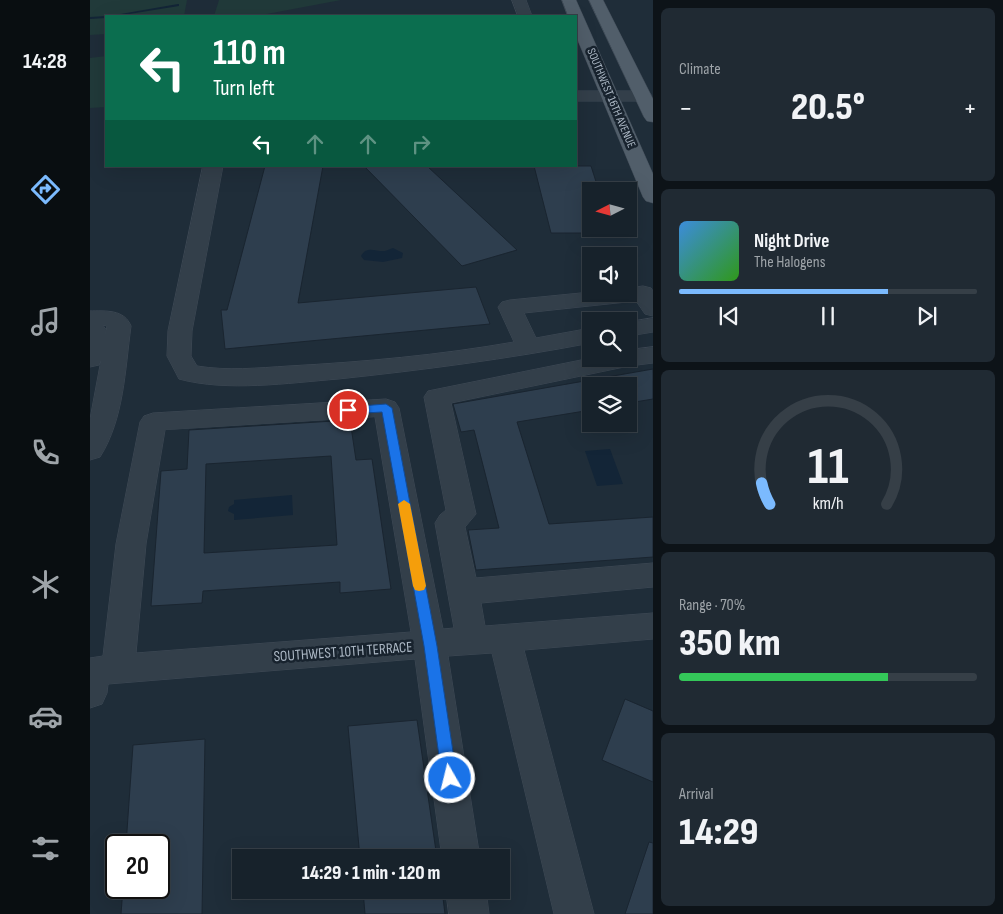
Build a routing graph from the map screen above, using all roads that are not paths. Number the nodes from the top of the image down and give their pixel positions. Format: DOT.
graph roads {
  1 [pos="519,0"];
  2 [pos="569,0"];
  3 [pos="596,0"];
  4 [pos="526,15"];
  5 [pos="575,15"];
  6 [pos="577,19"];
  7 [pos="577,96"];
  8 [pos="610,96"];
  9 [pos="643,96"];
  10 [pos="653,117"];
  11 [pos="213,167"];
  12 [pos="653,197"];
  13 [pos="653,309"];
  14 [pos="92,324"];
  15 [pos="653,325"];
  16 [pos="637,328"];
  17 [pos="582,338"];
  18 [pos="528,347"];
  19 [pos="653,355"];
  20 [pos="637,357"];
  21 [pos="90,359"];
  22 [pos="585,367"];
  23 [pos="90,450"];
  24 [pos="653,576"];
  25 [pos="464,592"];
  26 [pos="653,626"];
  27 [pos="489,640"];
  28 [pos="430,646"];
  29 [pos="100,678"];
  30 [pos="460,849"];
  31 [pos="467,899"];
  32 [pos="469,914"];
  33 [pos="574,914"];
  1 -- 4 [label="street"];
  2 -- 5 [label="main road, SOUTHWEST 16TH AVENUE"];
  3 -- 9 [label="main road, SOUTHWEST 16TH AVENUE"];
  6 -- 8 [label="main road, SOUTHWEST 16TH AVENUE"];
  7 -- 8 [label="street"];
  8 -- 9 [label="street"];
  8 -- 12 [label="main road, SOUTHWEST 16TH AVENUE"];
  9 -- 10 [label="main road, SOUTHWEST 16TH AVENUE"];
  11 -- 18 [label="street"];
  13 -- 18 [label="street"];
  14 -- 21 [label="street"];
  14 -- 23 [label="street"];
  15 -- 16 [label="street"];
  17 -- 18 [label="street"];
  19 -- 20 [label="street"];
  22 -- 25 [label="street"];
  24 -- 25 [label="street"];
  25 -- 27 [label="street"];
  26 -- 27 [label="street, SOUTHWEST 10TH TERRACE"];
  27 -- 28 [label="street, SOUTHWEST 10TH TERRACE"];
  27 -- 33 [label="street"];
  28 -- 29 [label="street, SOUTHWEST 10TH TERRACE"];
  28 -- 29 [label="street"];
  28 -- 30 [label="street"];
  31 -- 32 [label="street"];
}
